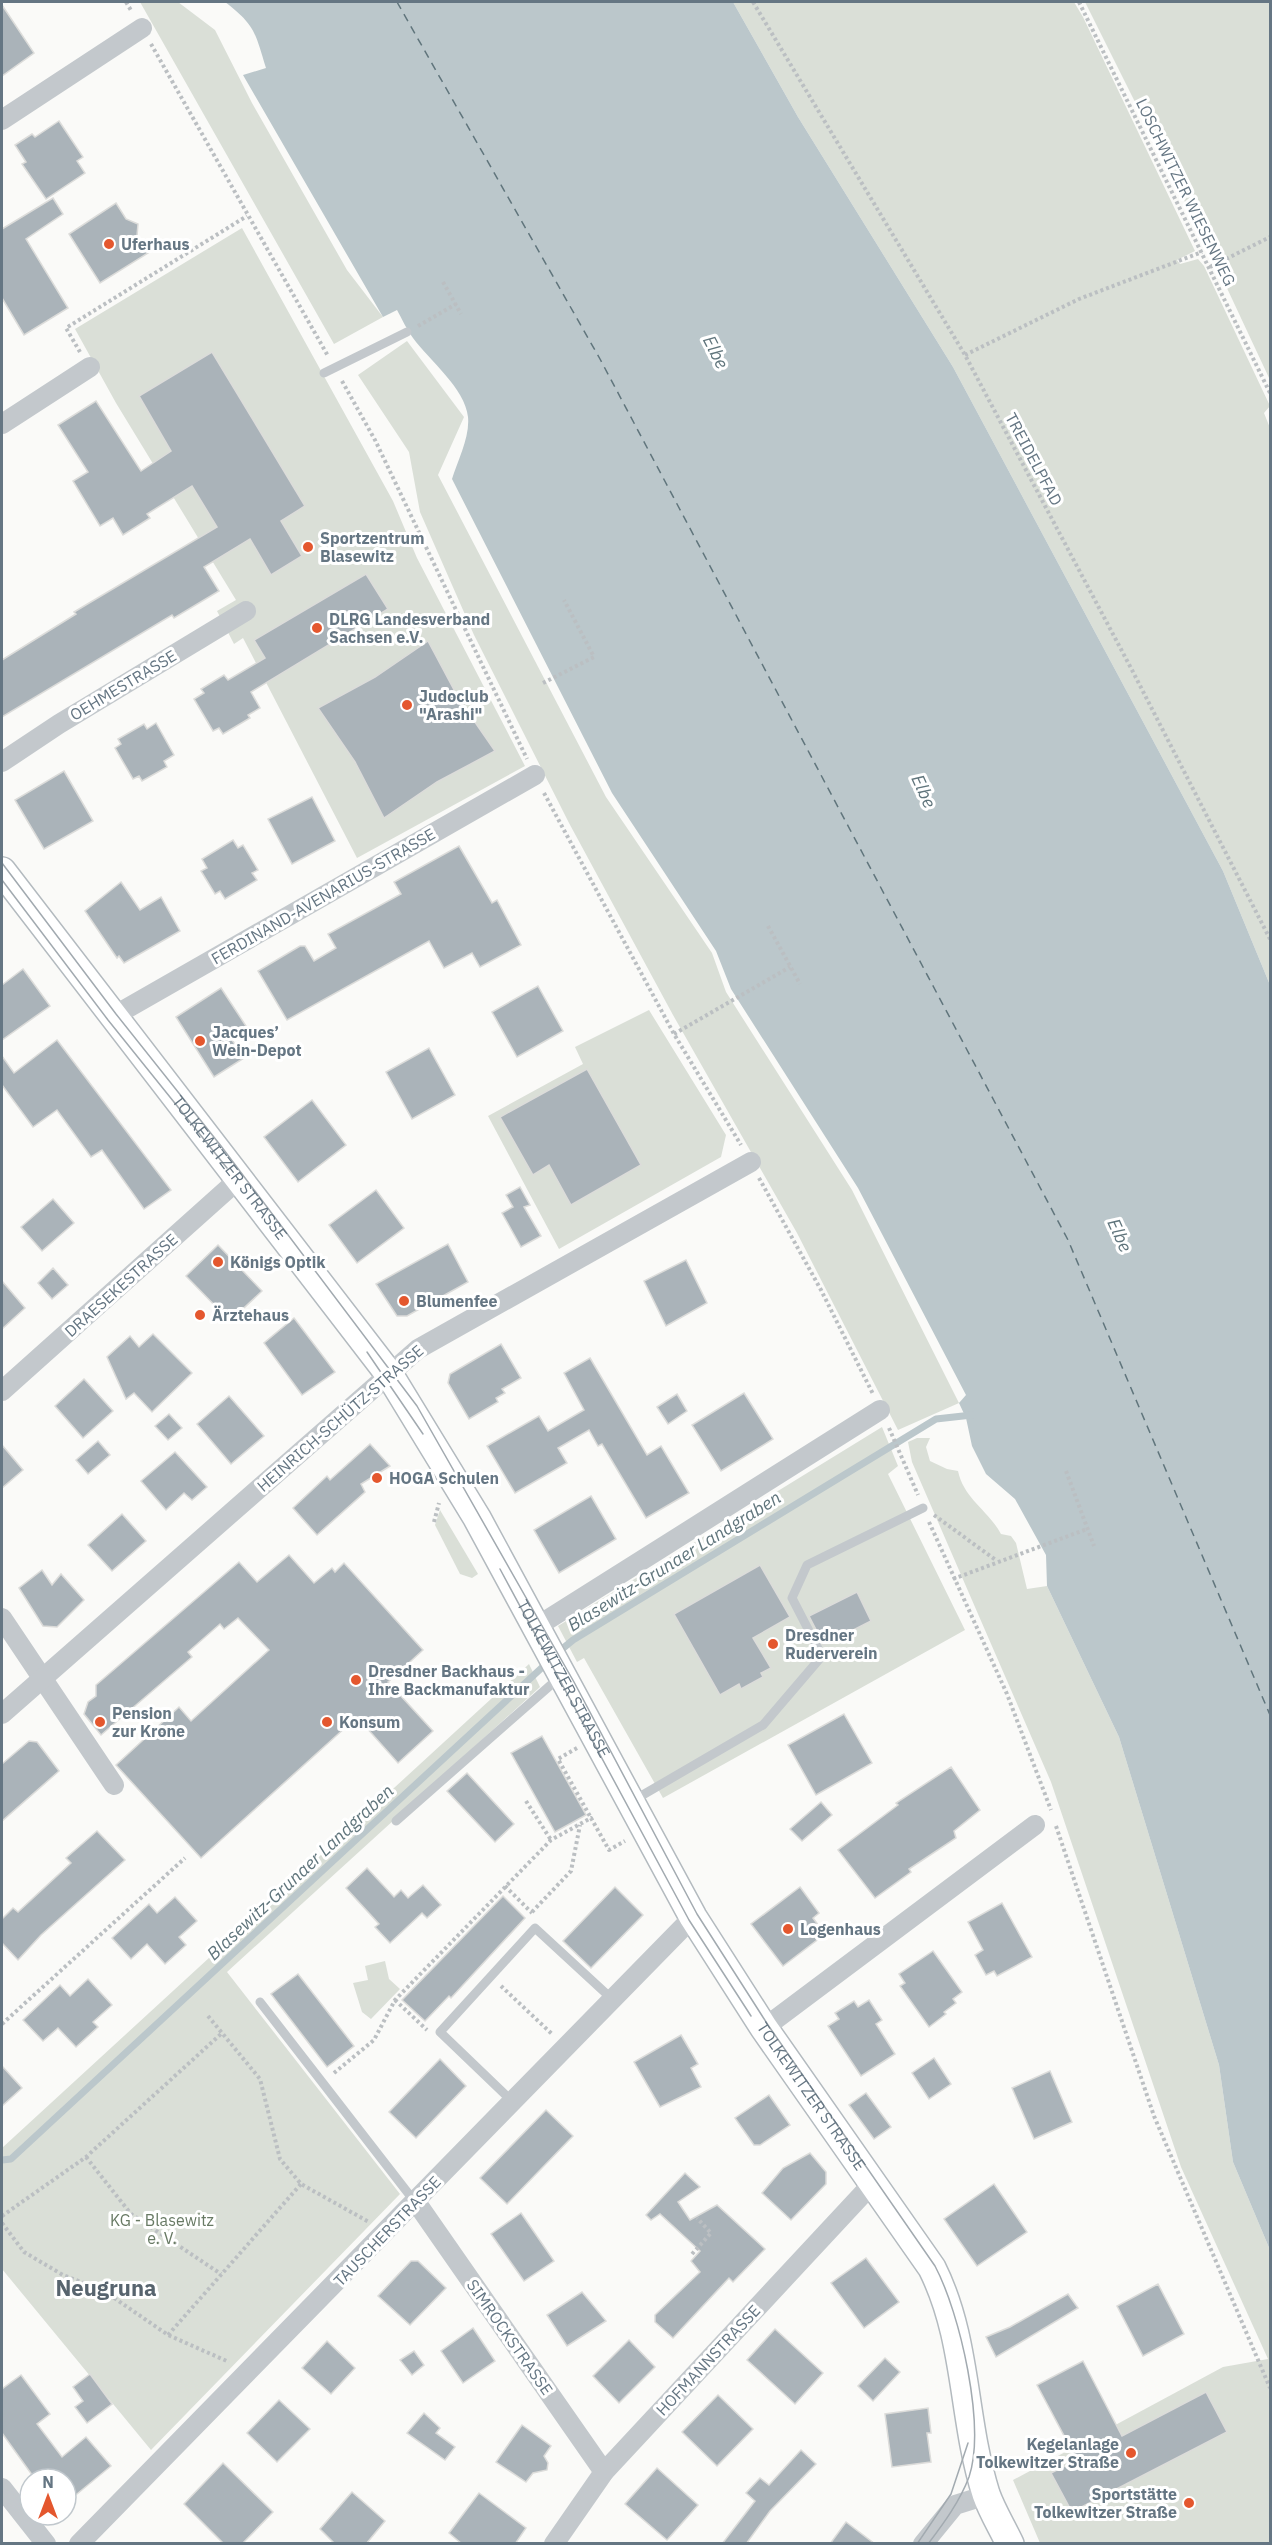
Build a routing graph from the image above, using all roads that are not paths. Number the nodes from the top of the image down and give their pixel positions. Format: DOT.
graph roads {
  1 [pos="142,28"];
  2 [pos="2,120"];
  3 [pos="407,332"];
  4 [pos="90,368"];
  5 [pos="324,372"];
  6 [pos="2,424"];
  7 [pos="246,611"];
  8 [pos="2,762"];
  9 [pos="535,775"];
  10 [pos="2,871"];
  11 [pos="112,1017"];
  12 [pos="751,1162"];
  13 [pos="240,1178"];
  14 [pos="388,1374"];
  15 [pos="2,1391"];
  16 [pos="884,1419"];
  17 [pos="923,1508"];
  18 [pos="2,1618"];
  19 [pos="538,1630"];
  20 [pos="562,1674"];
  21 [pos="41,1679"];
  22 [pos="2,1714"];
  23 [pos="114,1785"];
  24 [pos="632,1801"];
  25 [pos="396,1821"];
  26 [pos="1035,1825"];
  27 [pos="693,1917"];
  28 [pos="612,1999"];
  29 [pos="260,2002"];
  30 [pos="764,2028"];
  31 [pos="513,2102"];
  32 [pos="872,2184"];
  33 [pos="416,2202"];
  34 [pos="604,2472"];
  35 [pos="2,2488"];
  36 [pos="987,2495"];
  37 [pos="46,2544"];
  38 [pos="79,2544"];
  39 [pos="554,2544"];
  40 [pos="923,2544"];
  41 [pos="1010,2544"];
  1 -- 2 [label="street"];
  3 -- 5 [label="lane"];
  4 -- 6 [label="street"];
  7 -- 8 [label="street, OEHMESTRASSE"];
  9 -- 11 [label="street, FERDINAND-AVENARIUS-STRASSE"];
  10 -- 11 [label="main road, TOLKEWITZER STRASSE"];
  11 -- 13 [label="main road, TOLKEWITZER STRASSE"];
  12 -- 14 [label="street, HEINRICH-SCHÜTZ-STRASSE"];
  13 -- 14 [label="main road, TOLKEWITZER STRASSE"];
  13 -- 15 [label="street, DRAESEKESTRASSE"];
  14 -- 19 [label="main road, TOLKEWITZER STRASSE"];
  14 -- 21 [label="street, HEINRICH-SCHÜTZ-STRASSE"];
  16 -- 19 [label="street"];
  17 -- 24 [label="lane"];
  18 -- 21 [label="street"];
  19 -- 20 [label="main road, TOLKEWITZER STRASSE"];
  20 -- 24 [label="main road, TOLKEWITZER STRASSE"];
  20 -- 25 [label="lane"];
  21 -- 22 [label="street, HEINRICH-SCHÜTZ-STRASSE"];
  21 -- 23 [label="street"];
  24 -- 27 [label="main road, TOLKEWITZER STRASSE"];
  26 -- 30 [label="street"];
  27 -- 28 [label="street, TAUSCHERSTRASSE"];
  27 -- 30 [label="main road, TOLKEWITZER STRASSE"];
  28 -- 31 [label="street, TAUSCHERSTRASSE"];
  28 -- 31 [label="lane"];
  29 -- 33 [label="lane"];
  30 -- 32 [label="main road, TOLKEWITZER STRASSE"];
  31 -- 33 [label="street, TAUSCHERSTRASSE"];
  32 -- 34 [label="street, HOFMANNSTRASSE"];
  32 -- 36 [label="main road, TOLKEWITZER STRASSE"];
  33 -- 34 [label="street, SIMROCKSTRASSE"];
  33 -- 38 [label="street, TAUSCHERSTRASSE"];
  34 -- 39 [label="street, HOFMANNSTRASSE"];
  35 -- 37 [label="street"];
  36 -- 40 [label="street"];
  36 -- 41 [label="main road, TOLKEWITZER STRASSE"];
}
